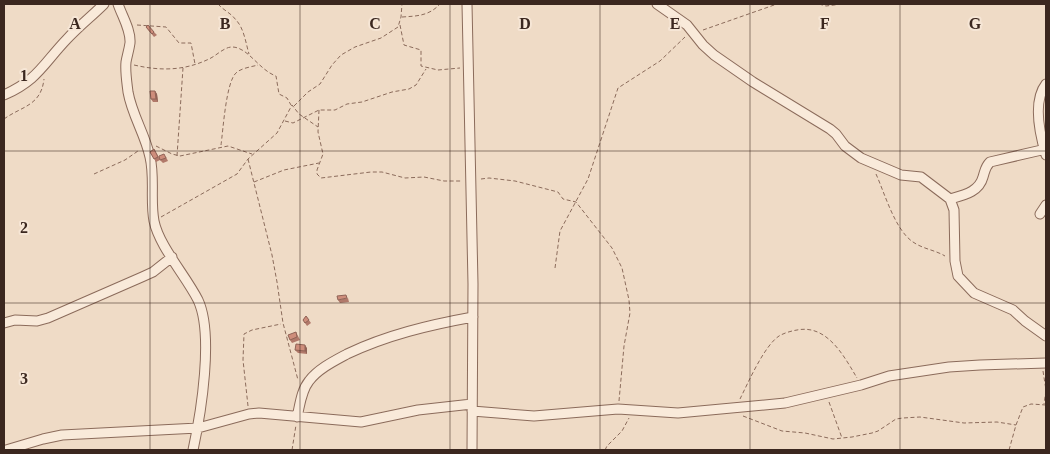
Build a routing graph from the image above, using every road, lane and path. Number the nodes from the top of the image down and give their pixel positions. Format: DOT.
graph roads {
  1 [pos="104,4"];
  2 [pos="118,4"];
  3 [pos="218,4"];
  4 [pos="402,4"];
  5 [pos="440,4"];
  6 [pos="467,4"];
  7 [pos="657,4"];
  8 [pos="777,4"];
  9 [pos="819,4"];
  10 [pos="842,4"];
  11 [pos="401,17"];
  12 [pos="126,24"];
  13 [pos="400,25"];
  14 [pos="694,33"];
  15 [pos="249,54"];
  16 [pos="126,64"];
  17 [pos="45,65"];
  18 [pos="195,65"];
  19 [pos="258,65"];
  20 [pos="183,67"];
  21 [pos="468,67"];
  22 [pos="426,69"];
  23 [pos="1046,84"];
  24 [pos="4,95"];
  25 [pos="293,106"];
  26 [pos="319,110"];
  27 [pos="305,118"];
  28 [pos="4,119"];
  29 [pos="284,121"];
  30 [pos="319,127"];
  31 [pos="146,142"];
  32 [pos="221,146"];
  33 [pos="1046,151"];
  34 [pos="253,154"];
  35 [pos="177,156"];
  36 [pos="248,159"];
  37 [pos="320,163"];
  38 [pos="872,164"];
  39 [pos="94,174"];
  40 [pos="470,181"];
  41 [pos="254,183"];
  42 [pos="950,199"];
  43 [pos="576,202"];
  44 [pos="1046,206"];
  45 [pos="1040,214"];
  46 [pos="154,221"];
  47 [pos="172,257"];
  48 [pos="955,261"];
  49 [pos="555,268"];
  50 [pos="473,317"];
  51 [pos="4,323"];
  52 [pos="283,324"];
  53 [pos="1046,336"];
  54 [pos="1044,363"];
  55 [pos="861,385"];
  56 [pos="302,393"];
  57 [pos="827,399"];
  58 [pos="1045,405"];
  59 [pos="472,407"];
  60 [pos="736,408"];
  61 [pos="618,409"];
  62 [pos="632,410"];
  63 [pos="249,414"];
  64 [pos="742,416"];
  65 [pos="297,417"];
  66 [pos="1016,425"];
  67 [pos="198,428"];
  68 [pos="842,439"];
  69 [pos="6,450"];
  70 [pos="193,450"];
  71 [pos="292,450"];
  72 [pos="472,450"];
  73 [pos="605,450"];
  74 [pos="1009,450"];
  1 -- 17 [label="street"];
  2 -- 12 [label="street"];
  3 -- 15 [label="path"];
  4 -- 11 [label="path"];
  5 -- 11 [label="path"];
  6 -- 21 [label="street"];
  7 -- 14 [label="street"];
  8 -- 14 [label="path"];
  9 -- 10 [label="path"];
  11 -- 13 [label="path"];
  12 -- 16 [label="street"];
  12 -- 18 [label="path"];
  13 -- 22 [label="path"];
  13 -- 25 [label="path"];
  14 -- 38 [label="street"];
  14 -- 43 [label="path"];
  15 -- 18 [label="path"];
  15 -- 19 [label="path"];
  16 -- 20 [label="path"];
  16 -- 31 [label="street"];
  17 -- 24 [label="street"];
  17 -- 28 [label="path"];
  18 -- 20 [label="path"];
  19 -- 25 [label="path"];
  19 -- 32 [label="path"];
  20 -- 35 [label="path"];
  21 -- 22 [label="path"];
  21 -- 40 [label="street"];
  22 -- 26 [label="path"];
  23 -- 33 [label="street"];
  25 -- 27 [label="path"];
  25 -- 29 [label="path"];
  26 -- 27 [label="path"];
  26 -- 30 [label="path"];
  27 -- 29 [label="path"];
  27 -- 30 [label="path"];
  29 -- 34 [label="path"];
  30 -- 37 [label="path"];
  31 -- 35 [label="path"];
  31 -- 39 [label="path"];
  31 -- 46 [label="street"];
  32 -- 34 [label="path"];
  32 -- 35 [label="path"];
  33 -- 42 [label="street"];
  34 -- 36 [label="path"];
  36 -- 41 [label="path"];
  36 -- 46 [label="path"];
  37 -- 40 [label="path"];
  37 -- 41 [label="path"];
  38 -- 42 [label="street"];
  38 -- 48 [label="path"];
  40 -- 43 [label="path"];
  40 -- 50 [label="street"];
  41 -- 52 [label="path"];
  42 -- 48 [label="street"];
  43 -- 49 [label="path"];
  43 -- 61 [label="path"];
  44 -- 45 [label="street"];
  46 -- 47 [label="street"];
  47 -- 51 [label="street"];
  47 -- 67 [label="street"];
  48 -- 53 [label="street"];
  50 -- 56 [label="street"];
  50 -- 59 [label="street"];
  52 -- 56 [label="path"];
  52 -- 63 [label="path"];
  54 -- 55 [label="street"];
  54 -- 58 [label="path"];
  55 -- 60 [label="street"];
  55 -- 60 [label="path"];
  56 -- 65 [label="street"];
  57 -- 68 [label="path"];
  58 -- 66 [label="path"];
  59 -- 61 [label="street"];
  59 -- 65 [label="street"];
  59 -- 72 [label="street"];
  60 -- 62 [label="street"];
  61 -- 62 [label="street"];
  62 -- 73 [label="path"];
  63 -- 65 [label="street"];
  63 -- 67 [label="street"];
  64 -- 68 [label="path"];
  65 -- 71 [label="path"];
  66 -- 68 [label="path"];
  66 -- 74 [label="path"];
  67 -- 69 [label="street"];
  67 -- 70 [label="street"];
}
